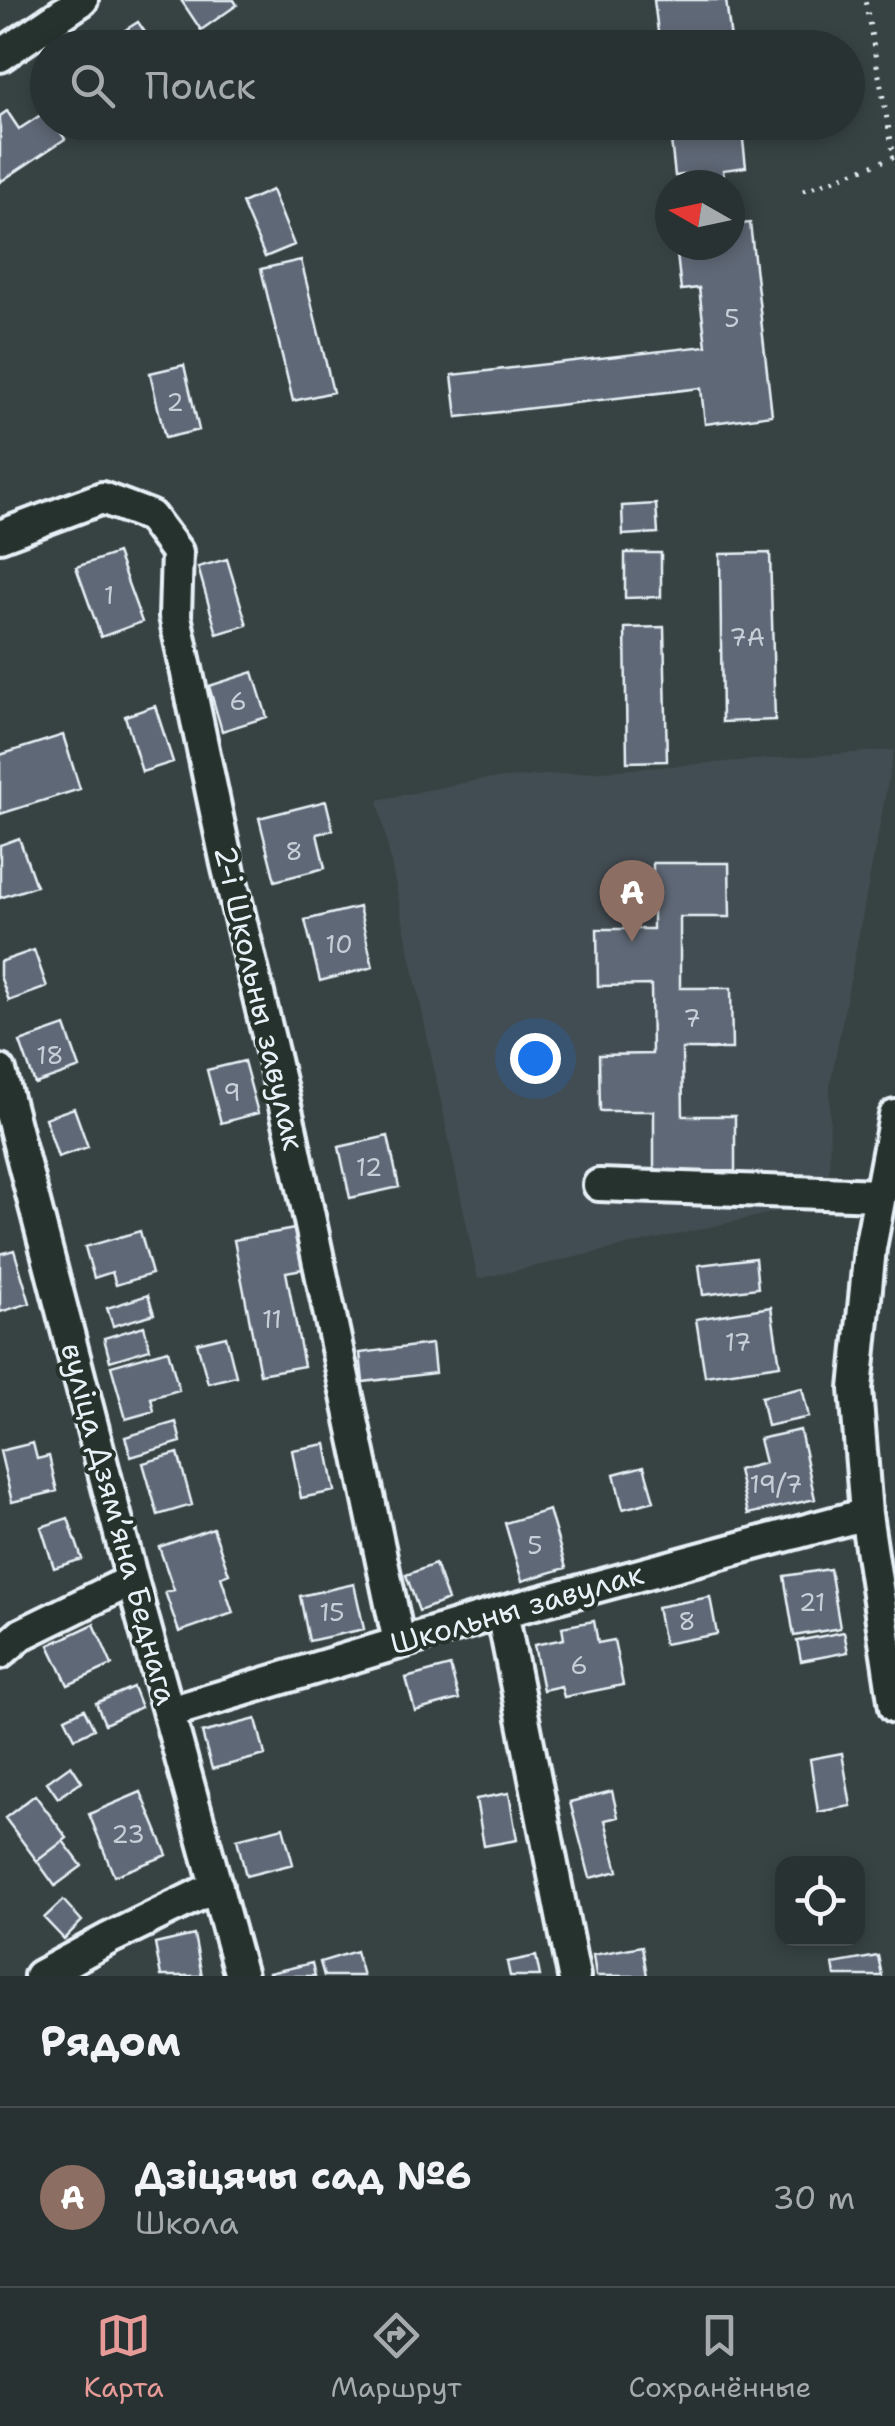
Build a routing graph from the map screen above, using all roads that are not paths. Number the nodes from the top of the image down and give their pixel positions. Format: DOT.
graph roads {
  1 [pos="82,0"];
  2 [pos="38,30"];
  3 [pos="30,36"];
  4 [pos="0,56"];
  5 [pos="0,536"];
  6 [pos="0,1071"];
  7 [pos="895,1116"];
  8 [pos="599,1185"];
  9 [pos="880,1195"];
  10 [pos="883,1247"];
  11 [pos="866,1514"];
  12 [pos="132,1580"];
  13 [pos="502,1612"];
  14 [pos="400,1642"];
  15 [pos="0,1653"];
  16 [pos="895,1708"];
  17 [pos="170,1712"];
  18 [pos="217,1886"];
  19 [pos="40,1976"];
  20 [pos="241,1976"];
  21 [pos="574,1976"];
  1 -- 2 [label="street"];
  3 -- 4 [label="street"];
  5 -- 14 [label="street, 2-і Школьны завулак"];
  6 -- 12 [label="street, вуліца Дзямʼяна Беднага"];
  7 -- 9 [label="street"];
  8 -- 9 [label="street"];
  9 -- 10 [label="street"];
  10 -- 11 [label="street"];
  11 -- 13 [label="street, Школьны завулак"];
  11 -- 16 [label="street"];
  12 -- 15 [label="street"];
  12 -- 17 [label="street, вуліца Дзямʼяна Беднага"];
  13 -- 14 [label="street, Школьны завулак"];
  13 -- 21 [label="street"];
  14 -- 17 [label="street, Школьны завулак"];
  17 -- 18 [label="street, вуліца Дзямʼяна Беднага"];
  18 -- 19 [label="street"];
  18 -- 20 [label="street, вуліца Дзямʼяна Беднага"];
}
